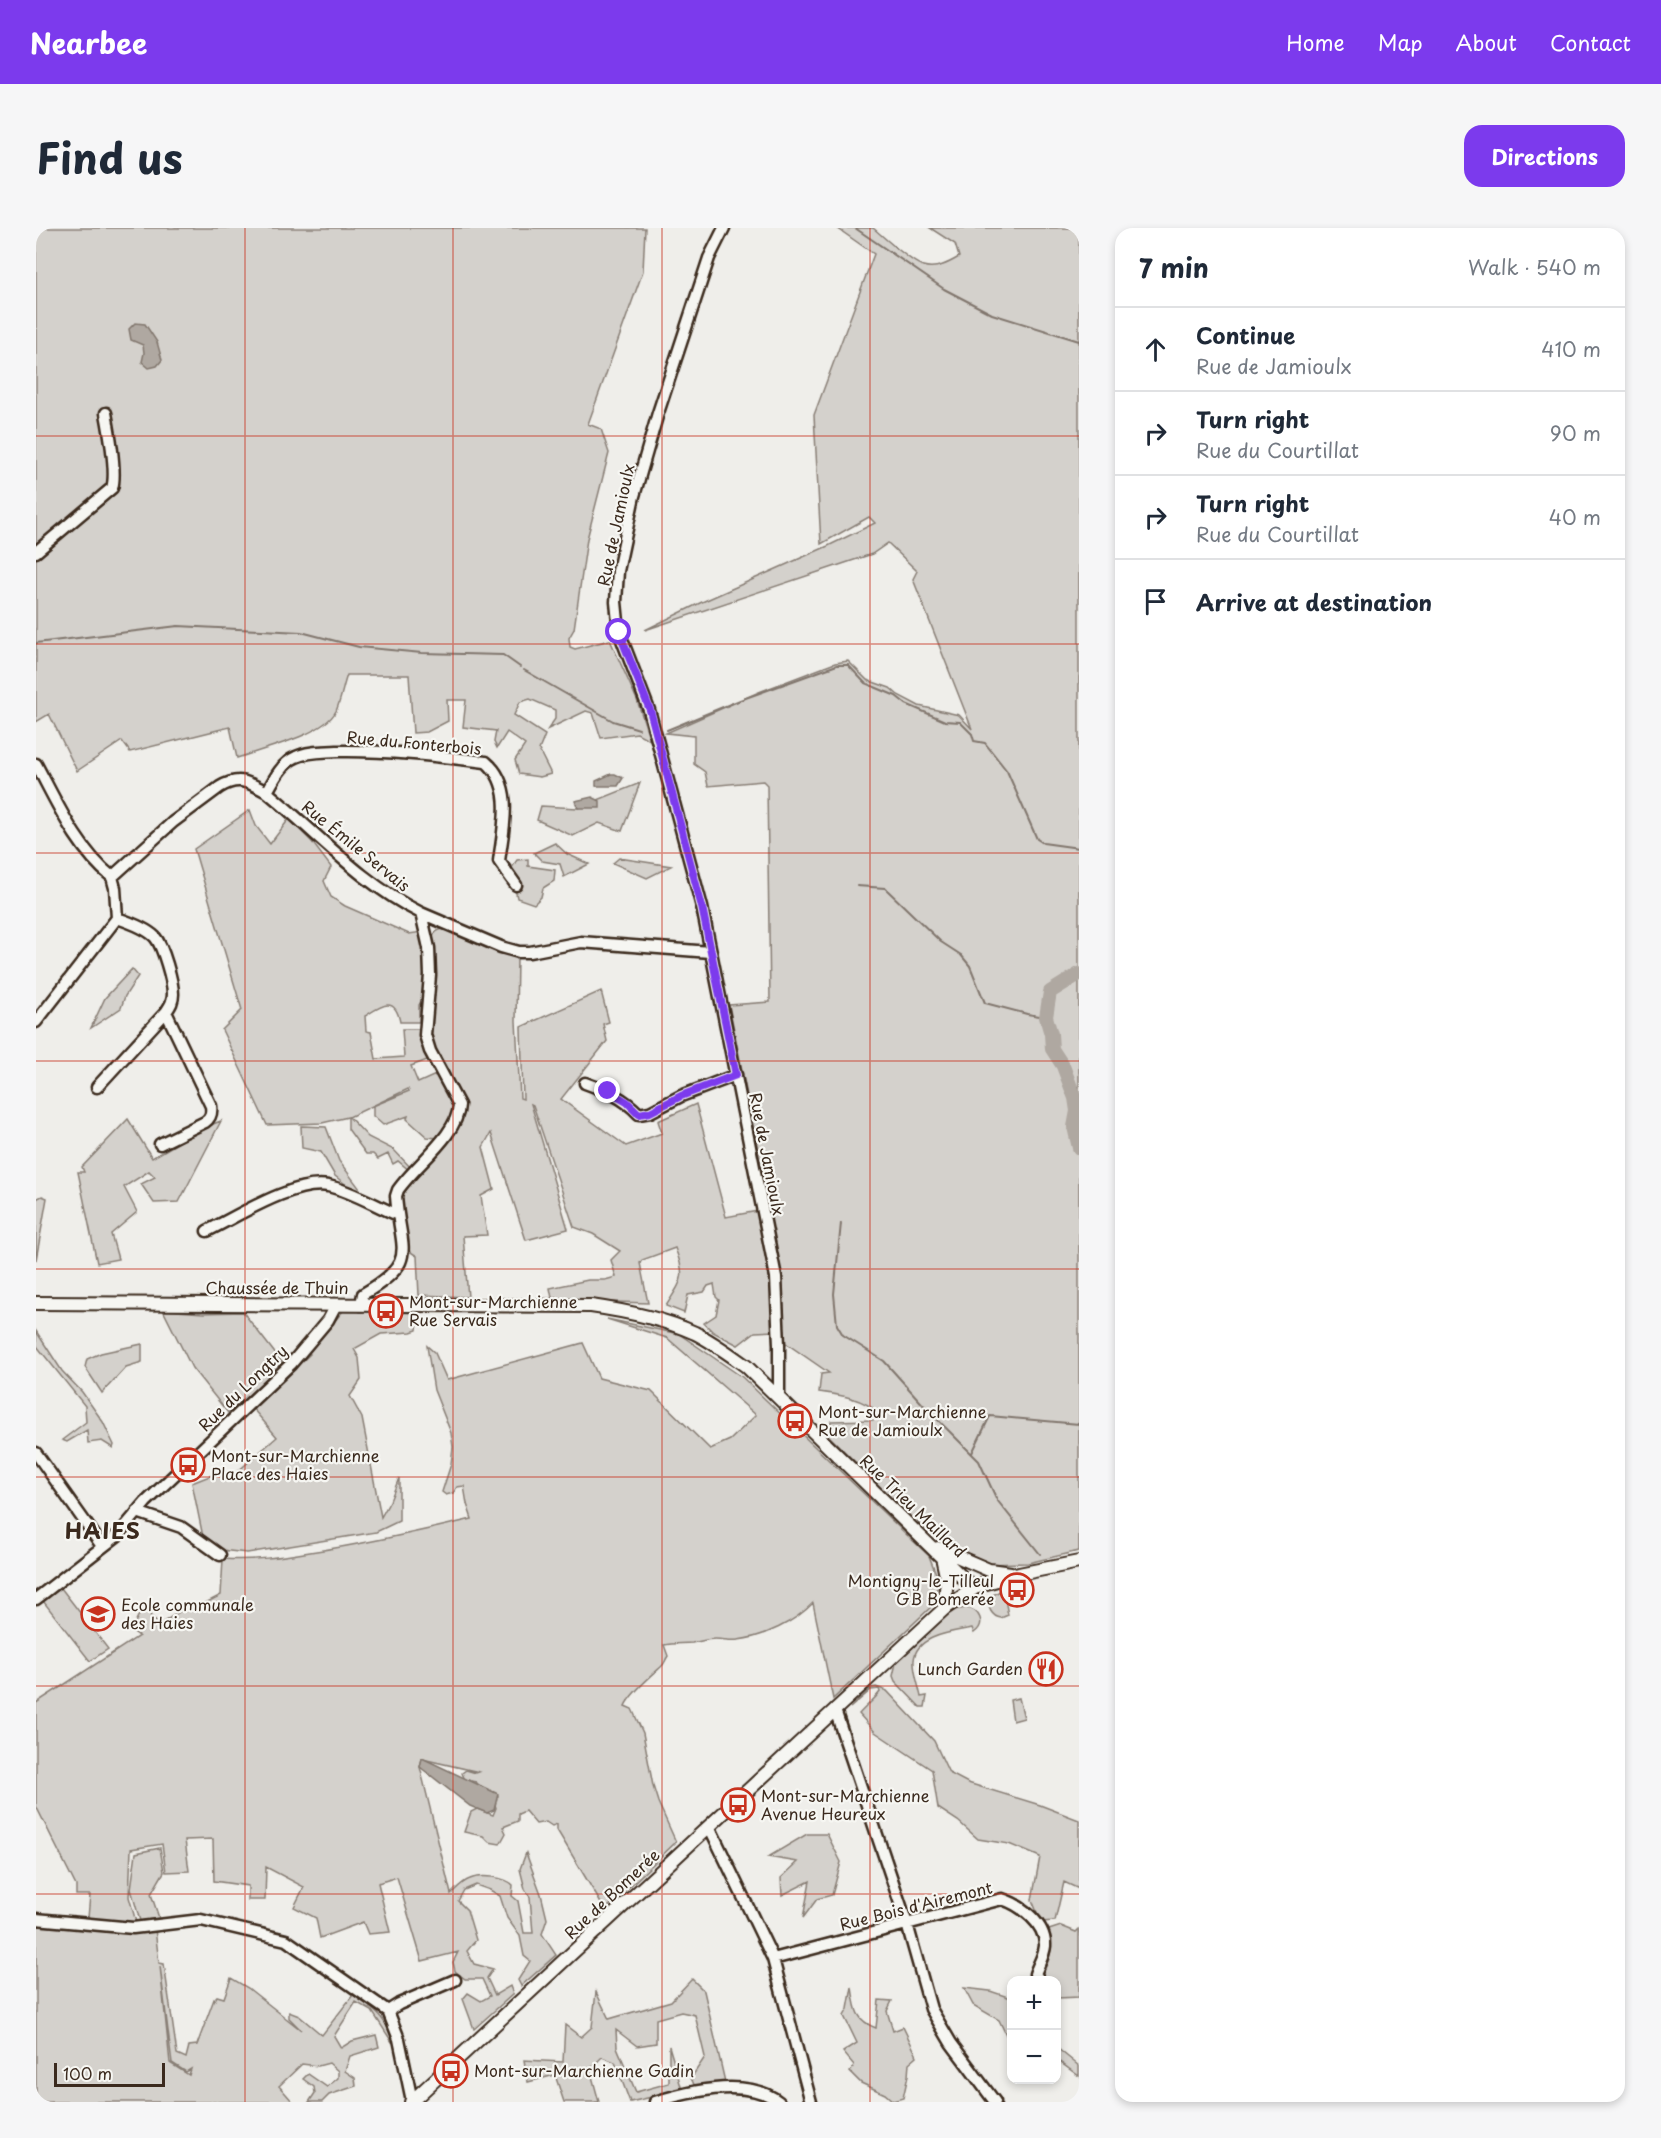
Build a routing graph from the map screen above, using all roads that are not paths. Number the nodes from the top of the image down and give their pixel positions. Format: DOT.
graph roads {
  1 [pos="724,228"];
  2 [pos="106,413"];
  3 [pos="36,552"];
  4 [pos="36,764"];
  5 [pos="267,792"];
  6 [pos="112,877"];
  7 [pos="516,885"];
  8 [pos="421,913"];
  9 [pos="117,918"];
  10 [pos="710,952"];
  11 [pos="166,1011"];
  12 [pos="36,1022"];
  13 [pos="736,1075"];
  14 [pos="585,1083"];
  15 [pos="97,1087"];
  16 [pos="160,1144"];
  17 [pos="398,1215"];
  18 [pos="207,1231"];
  19 [pos="36,1304"];
  20 [pos="336,1305"];
  21 [pos="361,1305"];
  22 [pos="779,1398"];
  23 [pos="36,1453"];
  24 [pos="137,1512"];
  25 [pos="102,1546"];
  26 [pos="937,1551"];
  27 [pos="220,1555"];
  28 [pos="1079,1562"];
  29 [pos="1019,1574"];
  30 [pos="973,1588"];
  31 [pos="36,1599"];
  32 [pos="944,1609"];
  33 [pos="835,1710"];
  34 [pos="710,1826"];
  35 [pos="36,1919"];
  36 [pos="907,1924"];
  37 [pos="773,1959"];
  38 [pos="1036,1976"];
  39 [pos="455,1980"];
  40 [pos="388,2011"];
  41 [pos="682,2098"];
  42 [pos="411,2101"];
  43 [pos="655,2102"];
  44 [pos="779,2102"];
  45 [pos="811,2102"];
  46 [pos="995,2102"];
  1 -- 10 [label="street, Rue de Jamioulx"];
  2 -- 3 [label="street"];
  4 -- 6 [label="street"];
  5 -- 6 [label="street"];
  5 -- 7 [label="street, Rue du Fonterbois"];
  5 -- 8 [label="street, Rue Émile Servais"];
  6 -- 9 [label="street"];
  8 -- 10 [label="street"];
  8 -- 17 [label="street, Rue Émile Servais"];
  9 -- 11 [label="street"];
  9 -- 12 [label="street"];
  10 -- 13 [label="street, Rue de Jamioulx"];
  11 -- 15 [label="street"];
  11 -- 16 [label="street"];
  13 -- 14 [label="street"];
  13 -- 22 [label="street, Rue de Jamioulx"];
  17 -- 18 [label="street"];
  17 -- 21 [label="street, Rue Émile Servais"];
  19 -- 20 [label="main road, Chaussée de Thuin"];
  20 -- 21 [label="main road, Chaussée de Thuin"];
  20 -- 24 [label="street, Rue du Longtry"];
  21 -- 22 [label="main road, Chaussée de Thuin"];
  22 -- 26 [label="main road, Rue Trieu Maillard"];
  23 -- 25 [label="street"];
  24 -- 25 [label="street, Rue du Longtry"];
  24 -- 27 [label="street"];
  25 -- 31 [label="street, Rue du Longtry"];
  26 -- 29 [label="main road"];
  26 -- 30 [label="main road, Rue Trieu Maillard"];
  26 -- 32 [label="main road"];
  28 -- 29 [label="main road"];
  29 -- 30 [label="main road, Rue de Bomerée"];
  30 -- 32 [label="main road, Rue de Bomerée"];
  32 -- 33 [label="main road, Rue de Bomerée"];
  33 -- 34 [label="main road, Rue de Bomerée"];
  33 -- 36 [label="street"];
  34 -- 37 [label="street"];
  34 -- 42 [label="main road, Rue de Bomerée"];
  35 -- 40 [label="street"];
  36 -- 37 [label="street, Rue Bois d'Airemont"];
  36 -- 38 [label="street, Rue Bois d'Airemont"];
  36 -- 46 [label="street"];
  37 -- 45 [label="street"];
  39 -- 40 [label="street"];
  40 -- 42 [label="street"];
  41 -- 43 [label="street"];
  41 -- 44 [label="street"];
}
